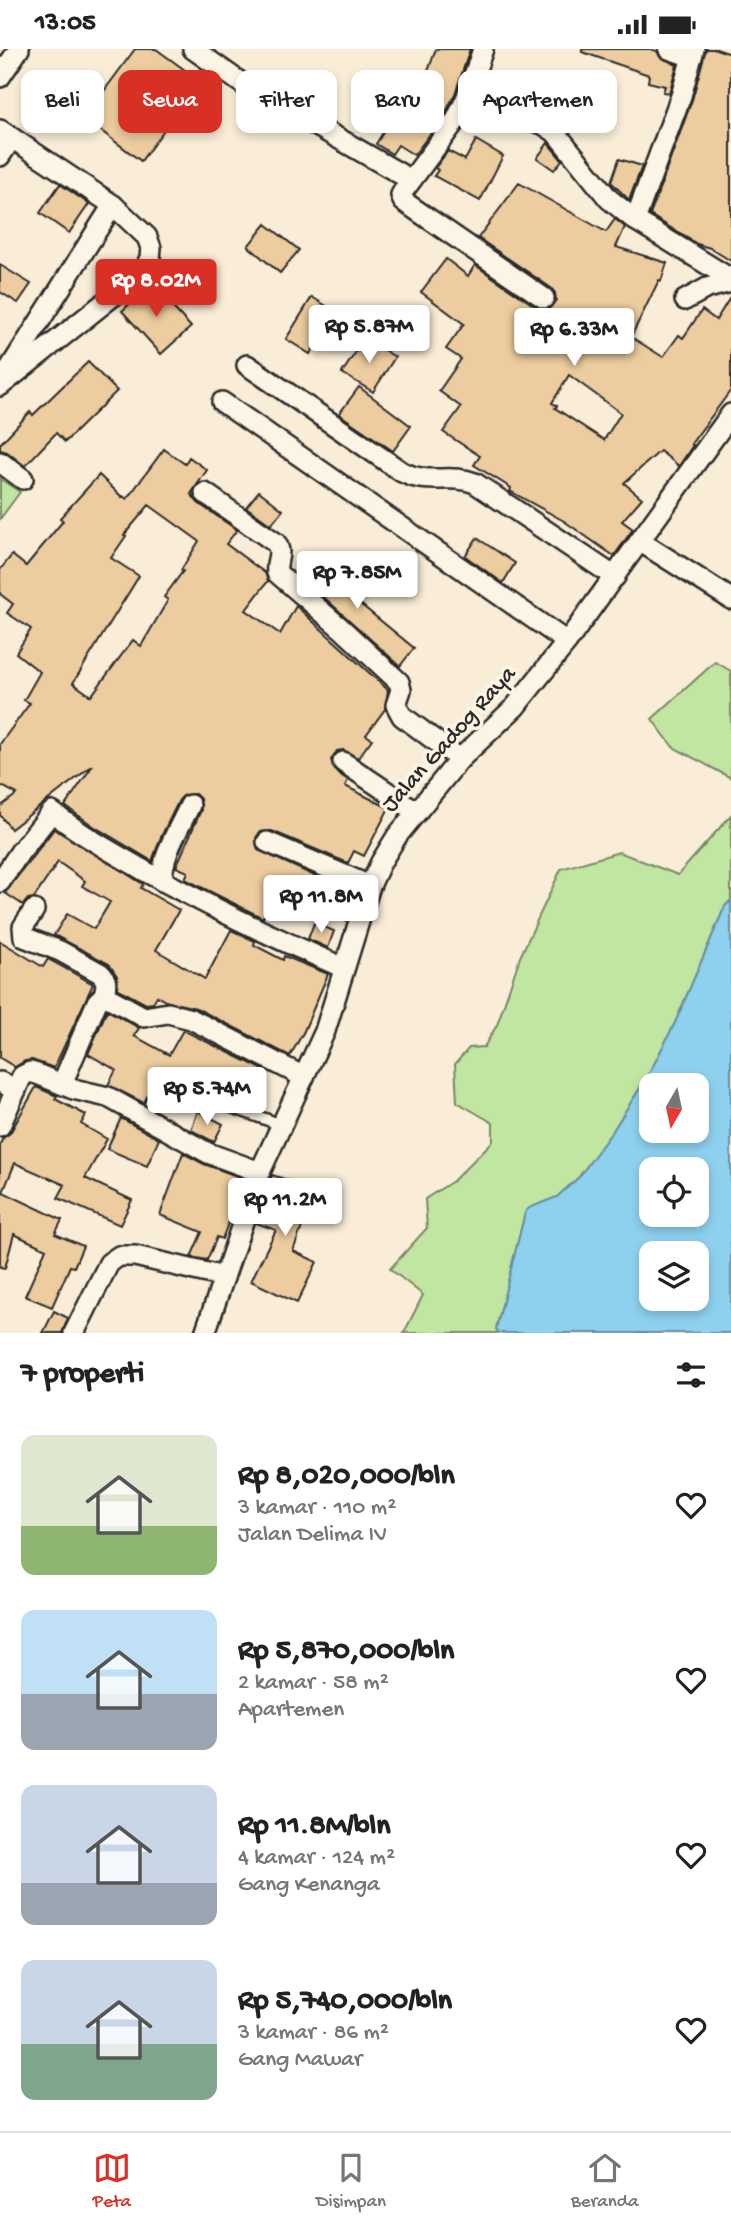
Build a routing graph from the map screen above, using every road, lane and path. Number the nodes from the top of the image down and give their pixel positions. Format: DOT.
graph roads {
  1 [pos="19,49"];
  2 [pos="193,49"];
  3 [pos="483,49"];
  4 [pos="669,49"];
  5 [pos="693,53"];
  6 [pos="476,70"];
  7 [pos="0,77"];
  8 [pos="458,116"];
  9 [pos="556,133"];
  10 [pos="6,134"];
  11 [pos="0,156"];
  12 [pos="411,180"];
  13 [pos="113,205"];
  14 [pos="635,220"];
  15 [pos="731,281"];
  16 [pos="544,298"];
  17 [pos="685,300"];
  18 [pos="247,366"];
  19 [pos="0,386"];
  20 [pos="222,402"];
  21 [pos="731,414"];
  22 [pos="0,462"];
  23 [pos="23,479"];
  24 [pos="205,493"];
  25 [pos="640,543"];
  26 [pos="615,577"];
  27 [pos="731,599"];
  28 [pos="567,642"];
  29 [pos="460,759"];
  30 [pos="343,762"];
  31 [pos="190,805"];
  32 [pos="417,812"];
  33 [pos="267,842"];
  34 [pos="162,881"];
  35 [pos="0,882"];
  36 [pos="370,886"];
  37 [pos="34,910"];
  38 [pos="344,968"];
  39 [pos="104,995"];
  40 [pos="304,1077"];
  41 [pos="14,1082"];
  42 [pos="62,1084"];
  43 [pos="223,1104"];
  44 [pos="282,1125"];
  45 [pos="0,1126"];
  46 [pos="260,1172"];
  47 [pos="224,1277"];
  48 [pos="74,1333"];
  49 [pos="205,1333"];
  1 -- 7 [label="street"];
  2 -- 12 [label="street"];
  3 -- 6 [label="street"];
  4 -- 5 [label="street"];
  5 -- 14 [label="street"];
  8 -- 12 [label="street"];
  9 -- 14 [label="street"];
  10 -- 11 [label="street"];
  10 -- 13 [label="street"];
  12 -- 16 [label="street"];
  13 -- 19 [label="street"];
  13 -- 19 [label="street"];
  14 -- 15 [label="street"];
  15 -- 17 [label="street"];
  18 -- 26 [label="street"];
  20 -- 28 [label="street"];
  21 -- 25 [label="street, Jalan Gadog Raya"];
  22 -- 23 [label="street"];
  24 -- 29 [label="street"];
  25 -- 26 [label="street, Jalan Gadog Raya"];
  25 -- 27 [label="street"];
  26 -- 28 [label="street, Jalan Gadog Raya"];
  28 -- 29 [label="street, Jalan Gadog Raya"];
  29 -- 32 [label="street, Jalan Gadog Raya"];
  30 -- 32 [label="street"];
  31 -- 34 [label="street"];
  32 -- 36 [label="street, Jalan Gadog Raya"];
  33 -- 36 [label="street"];
  34 -- 35 [label="street"];
  34 -- 38 [label="street"];
  36 -- 38 [label="street, Jalan Gadog Raya"];
  37 -- 39 [label="street"];
  38 -- 40 [label="street, Jalan Gadog Raya"];
  39 -- 40 [label="street"];
  39 -- 42 [label="street"];
  40 -- 44 [label="street, Jalan Gadog Raya"];
  41 -- 42 [label="street"];
  41 -- 45 [label="street"];
  42 -- 46 [label="street"];
  43 -- 44 [label="lane"];
  44 -- 46 [label="street, Jalan Gadog Raya"];
  46 -- 47 [label="street, Jalan Gadog Raya"];
  47 -- 48 [label="street"];
  47 -- 49 [label="street, Jalan Gadog Raya"];
}
